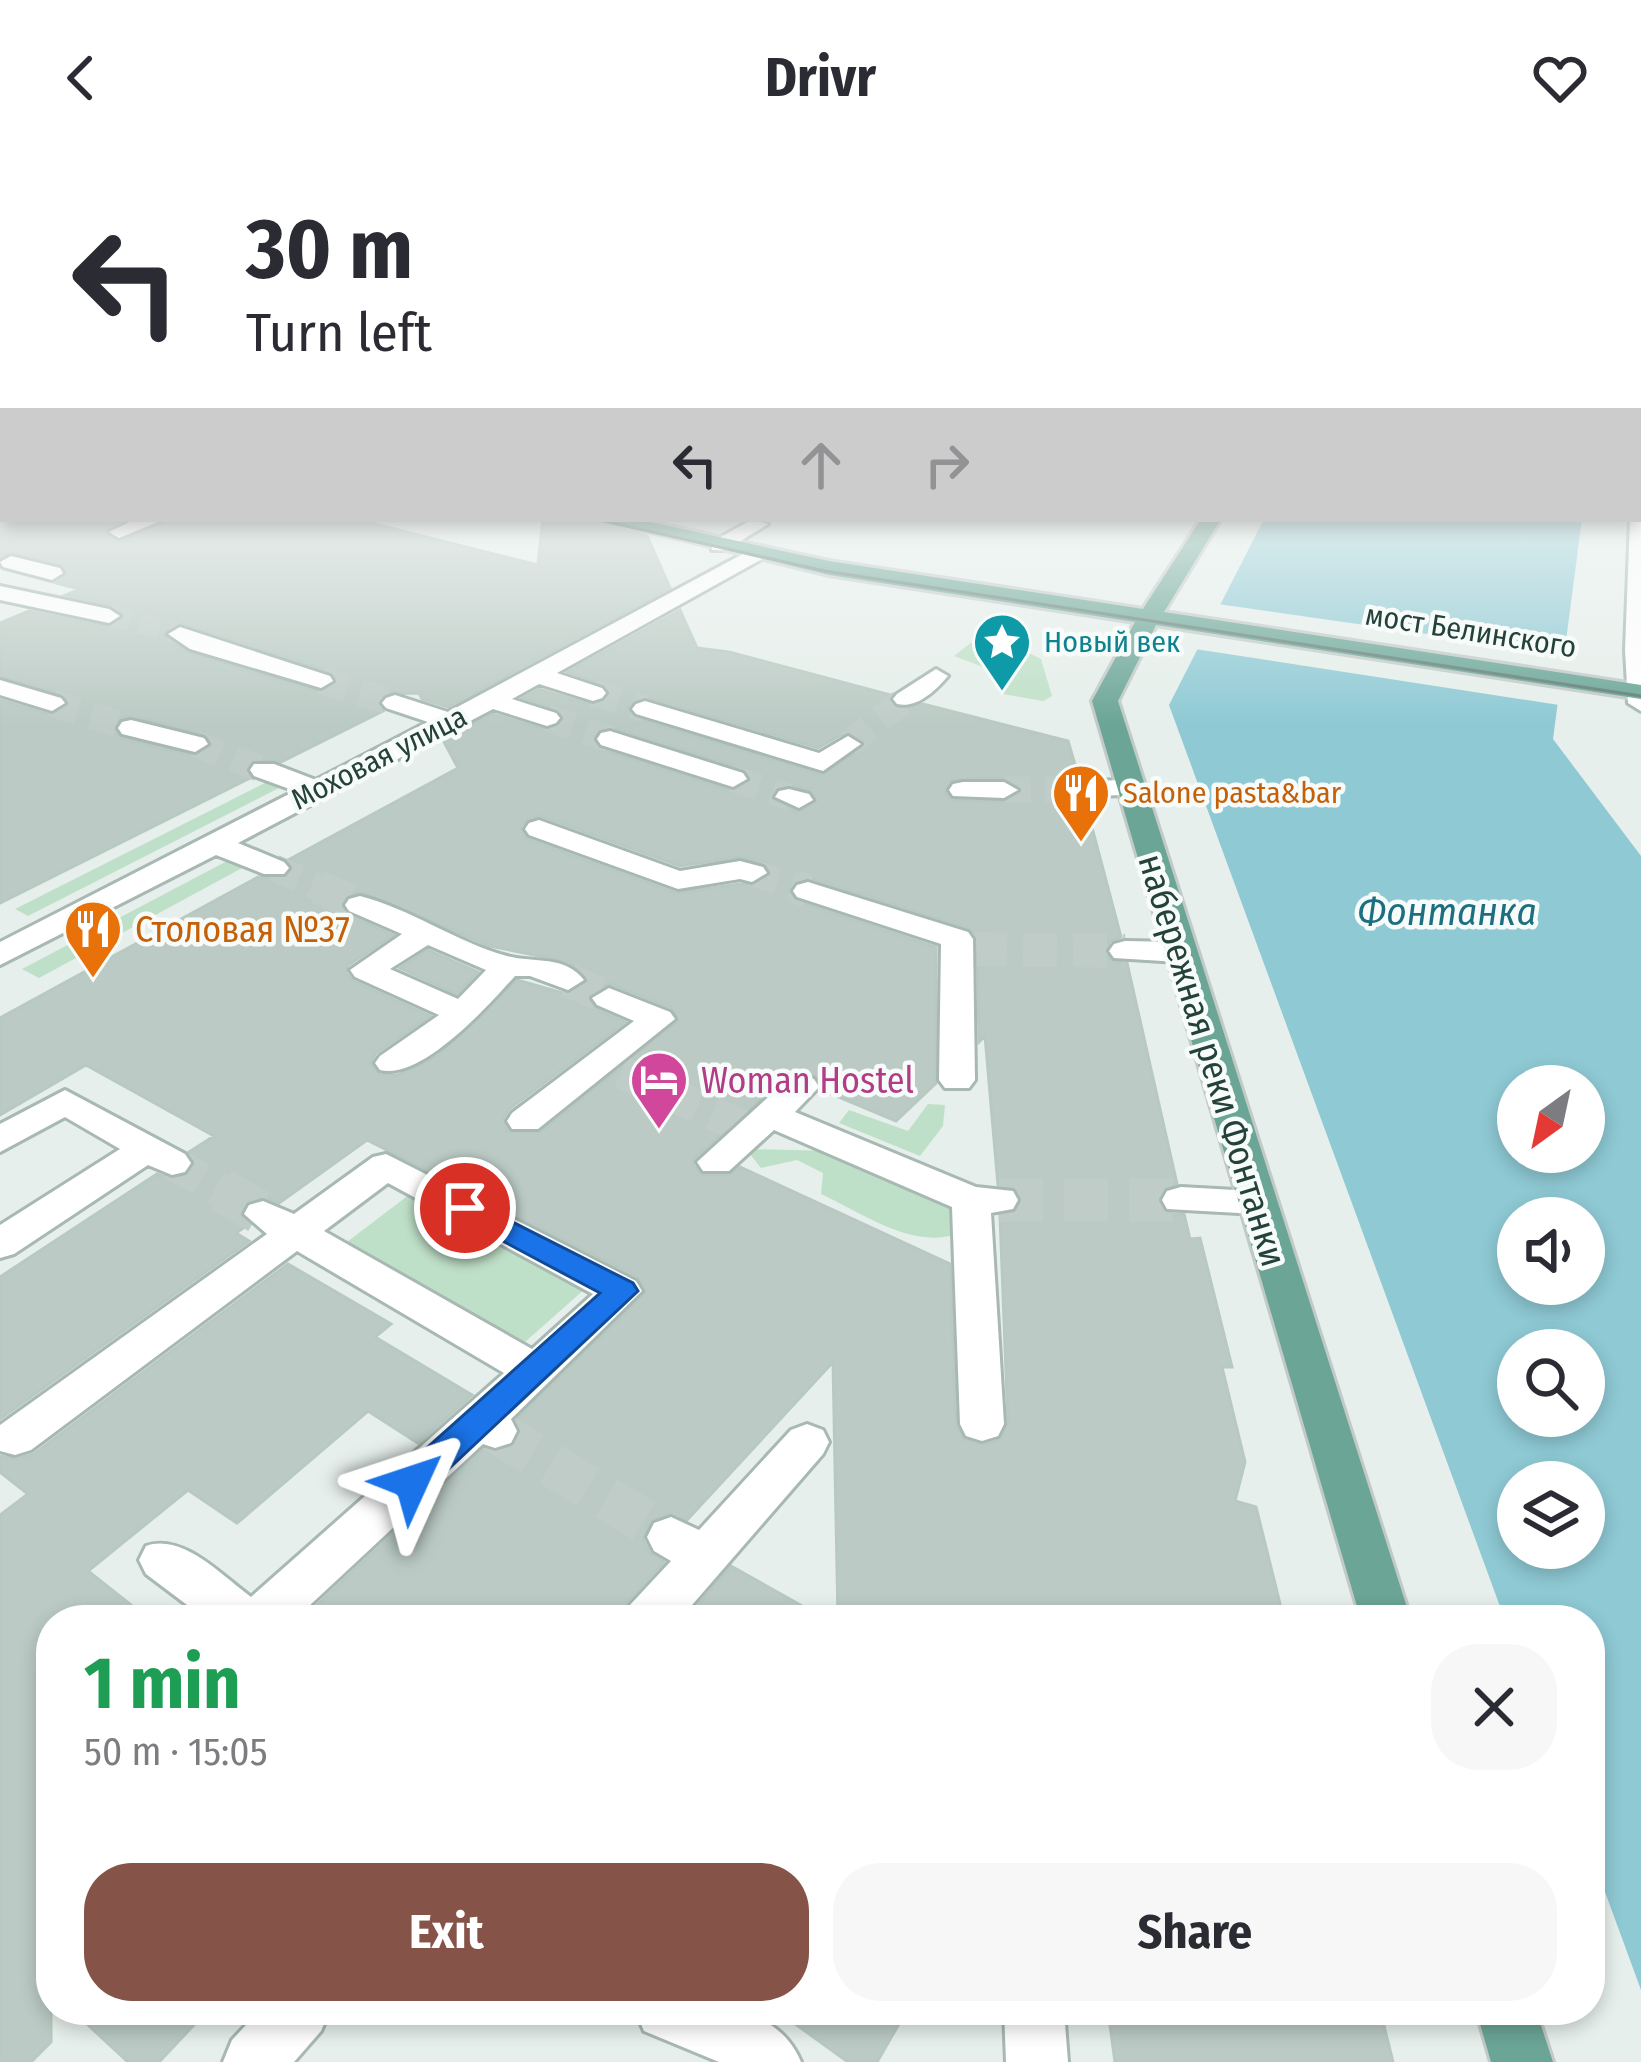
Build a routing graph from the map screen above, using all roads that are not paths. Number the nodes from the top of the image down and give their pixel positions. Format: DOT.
graph roads {
  1 [pos="728,548"];
  2 [pos="1193,548"];
  3 [pos="1639,548"];
  4 [pos="754,554"];
  5 [pos="11,562"];
  6 [pos="52,573"];
  7 [pos="0,592"];
  8 [pos="1639,598"];
  9 [pos="109,616"];
  10 [pos="1150,616"];
  11 [pos="180,634"];
  12 [pos="537,675"];
  13 [pos="936,676"];
  14 [pos="321,681"];
  15 [pos="0,687"];
  16 [pos="593,693"];
  17 [pos="1640,696"];
  18 [pos="906,699"];
  19 [pos="491,700"];
  20 [pos="52,703"];
  21 [pos="395,703"];
  22 [pos="645,709"];
  23 [pos="547,718"];
  24 [pos="450,721"];
  25 [pos="131,728"];
  26 [pos="610,739"];
  27 [pos="195,744"];
  28 [pos="848,744"];
  29 [pos="264,770"];
  30 [pos="733,779"];
  31 [pos="1130,788"];
  32 [pos="1082,789"];
  33 [pos="318,790"];
  34 [pos="963,790"];
  35 [pos="1004,790"];
  36 [pos="539,829"];
  37 [pos="215,844"];
  38 [pos="274,868"];
  39 [pos="752,873"];
  40 [pos="808,891"];
  41 [pos="360,905"];
  42 [pos="426,933"];
  43 [pos="1125,951"];
  44 [pos="1179,952"];
  45 [pos="0,955"];
  46 [pos="506,967"];
  47 [pos="568,980"];
  48 [pos="609,998"];
  49 [pos="463,1015"];
  50 [pos="392,1063"];
  51 [pos="957,1080"];
  52 [pos="801,1088"];
  53 [pos="525,1121"];
  54 [pos="754,1124"];
  55 [pos="0,1140"];
  56 [pos="716,1162"];
  57 [pos="1181,1200"];
  58 [pos="1257,1201"];
  59 [pos="279,1224"];
  60 [pos="0,1244"];
  61 [pos="535,1371"];
  62 [pos="982,1424"];
  63 [pos="16,1438"];
  64 [pos="807,1442"];
  65 [pos="163,1560"];
  66 [pos="224,1605"];
  67 [pos="278,1605"];
  68 [pos="656,1605"];
  69 [pos="1381,1605"];
  70 [pos="287,2025"];
  71 [pos="691,2025"];
  72 [pos="1035,2025"];
  73 [pos="1510,2025"];
  74 [pos="740,2053"];
  75 [pos="254,2062"];
  76 [pos="1037,2062"];
  77 [pos="1522,2062"];
  1 -- 4 [label="main road, мост Белинского"];
  2 -- 10 [label="main road, набережная реки Фонтанки"];
  3 -- 8 [label="street"];
  4 -- 10 [label="main road, мост Белинского"];
  4 -- 12 [label="street, Моховая улица"];
  5 -- 6 [label="street"];
  7 -- 9 [label="street"];
  8 -- 17 [label="street"];
  10 -- 17 [label="main road, мост Белинского"];
  10 -- 31 [label="main road, набережная реки Фонтанки"];
  11 -- 14 [label="street"];
  12 -- 16 [label="street"];
  12 -- 19 [label="street, Моховая улица"];
  13 -- 18 [label="street"];
  15 -- 20 [label="street"];
  19 -- 23 [label="street"];
  19 -- 24 [label="street, Моховая улица"];
  21 -- 24 [label="street"];
  22 -- 28 [label="street"];
  24 -- 33 [label="street, Моховая улица"];
  25 -- 27 [label="street"];
  26 -- 30 [label="street"];
  29 -- 33 [label="street"];
  31 -- 32 [label="street"];
  31 -- 44 [label="main road, набережная реки Фонтанки"];
  33 -- 37 [label="street, Моховая улица"];
  34 -- 35 [label="street"];
  36 -- 39 [label="street"];
  37 -- 38 [label="street"];
  37 -- 45 [label="street, Моховая улица"];
  40 -- 51 [label="street"];
  41 -- 42 [label="street"];
  42 -- 46 [label="street"];
  42 -- 49 [label="street"];
  43 -- 44 [label="street"];
  44 -- 58 [label="main road, набережная реки Фонтанки"];
  46 -- 47 [label="street"];
  46 -- 49 [label="street"];
  48 -- 53 [label="street"];
  49 -- 50 [label="street"];
  52 -- 54 [label="street"];
  54 -- 56 [label="street"];
  54 -- 62 [label="street"];
  55 -- 60 [label="street"];
  57 -- 58 [label="street"];
  58 -- 69 [label="main road, набережная реки Фонтанки"];
  59 -- 61 [label="street"];
  59 -- 61 [label="street"];
  59 -- 63 [label="street"];
  61 -- 67 [label="street"];
  64 -- 68 [label="street"];
  65 -- 66 [label="street"];
  70 -- 75 [label="street"];
  71 -- 74 [label="street"];
  72 -- 76 [label="street"];
  73 -- 77 [label="main road"];
}
